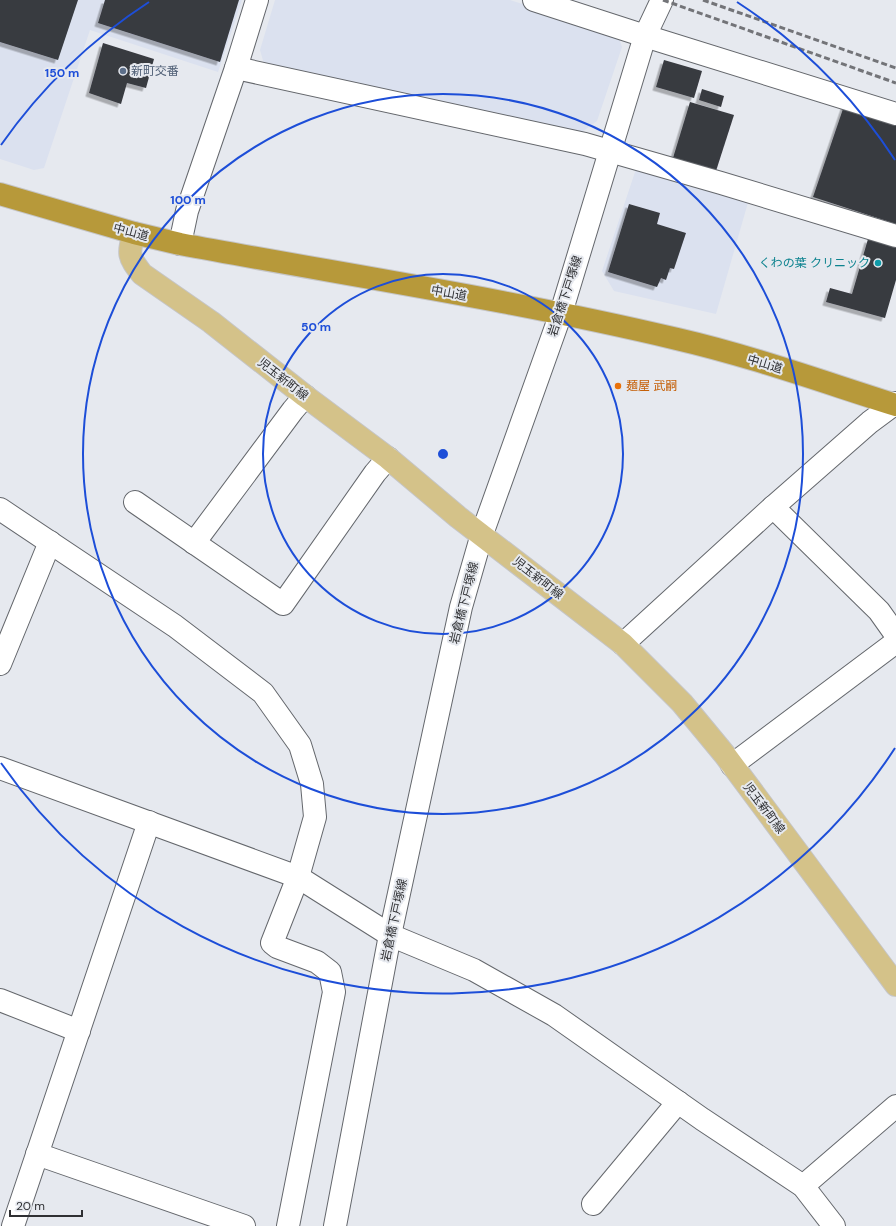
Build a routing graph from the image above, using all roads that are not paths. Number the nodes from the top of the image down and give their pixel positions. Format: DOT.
graph roads {
  1 [pos="257,0"];
  2 [pos="534,0"];
  3 [pos="662,0"];
  4 [pos="646,36"];
  5 [pos="236,68"];
  6 [pos="896,114"];
  7 [pos="610,150"];
  8 [pos="0,194"];
  9 [pos="134,233"];
  10 [pos="896,236"];
  11 [pos="180,244"];
  12 [pos="561,313"];
  13 [pos="305,396"];
  14 [pos="895,404"];
  15 [pos="388,458"];
  16 [pos="135,502"];
  17 [pos="773,507"];
  18 [pos="0,509"];
  19 [pos="482,534"];
  20 [pos="50,542"];
  21 [pos="194,543"];
  22 [pos="888,608"];
  23 [pos="896,635"];
  24 [pos="896,642"];
  25 [pos="623,644"];
  26 [pos="0,664"];
  27 [pos="732,765"];
  28 [pos="0,768"];
  29 [pos="149,822"];
  30 [pos="298,877"];
  31 [pos="390,935"];
  32 [pos="896,985"];
  33 [pos="0,1000"];
  34 [pos="79,1031"];
  35 [pos="678,1102"];
  36 [pos="896,1106"];
  37 [pos="37,1154"];
  38 [pos="803,1186"];
  39 [pos="593,1204"];
  40 [pos="832,1225"];
  41 [pos="13,1226"];
  42 [pos="244,1226"];
  43 [pos="288,1226"];
  44 [pos="335,1226"];
  1 -- 5 [label="street"];
  2 -- 4 [label="street"];
  3 -- 4 [label="street, 岩倉橋下戸塚線"];
  4 -- 6 [label="street"];
  4 -- 7 [label="street, 岩倉橋下戸塚線"];
  5 -- 7 [label="street"];
  5 -- 11 [label="street"];
  7 -- 10 [label="street"];
  7 -- 12 [label="street, 岩倉橋下戸塚線"];
  8 -- 9 [label="highway, 中山道"];
  9 -- 11 [label="highway, 中山道"];
  9 -- 13 [label="main road, 児玉新町線"];
  11 -- 12 [label="highway, 中山道"];
  12 -- 14 [label="highway, 中山道"];
  12 -- 19 [label="street, 岩倉橋下戸塚線"];
  13 -- 15 [label="main road, 児玉新町線"];
  13 -- 21 [label="street"];
  14 -- 17 [label="street"];
  15 -- 19 [label="main road, 児玉新町線"];
  15 -- 21 [label="street"];
  16 -- 21 [label="street"];
  17 -- 22 [label="street"];
  17 -- 25 [label="street"];
  18 -- 20 [label="street"];
  19 -- 25 [label="main road, 児玉新町線"];
  19 -- 31 [label="street, 岩倉橋下戸塚線"];
  20 -- 26 [label="street"];
  20 -- 30 [label="street"];
  22 -- 23 [label="street"];
  24 -- 27 [label="street"];
  25 -- 27 [label="main road, 児玉新町線"];
  27 -- 32 [label="main road, 児玉新町線"];
  28 -- 29 [label="street"];
  29 -- 30 [label="street"];
  29 -- 34 [label="street"];
  30 -- 31 [label="street"];
  30 -- 43 [label="street"];
  31 -- 35 [label="street"];
  31 -- 44 [label="street, 岩倉橋下戸塚線"];
  33 -- 34 [label="street"];
  34 -- 37 [label="street"];
  35 -- 38 [label="street"];
  35 -- 39 [label="street"];
  36 -- 38 [label="street"];
  37 -- 41 [label="street"];
  37 -- 42 [label="street"];
  38 -- 40 [label="street"];
}
